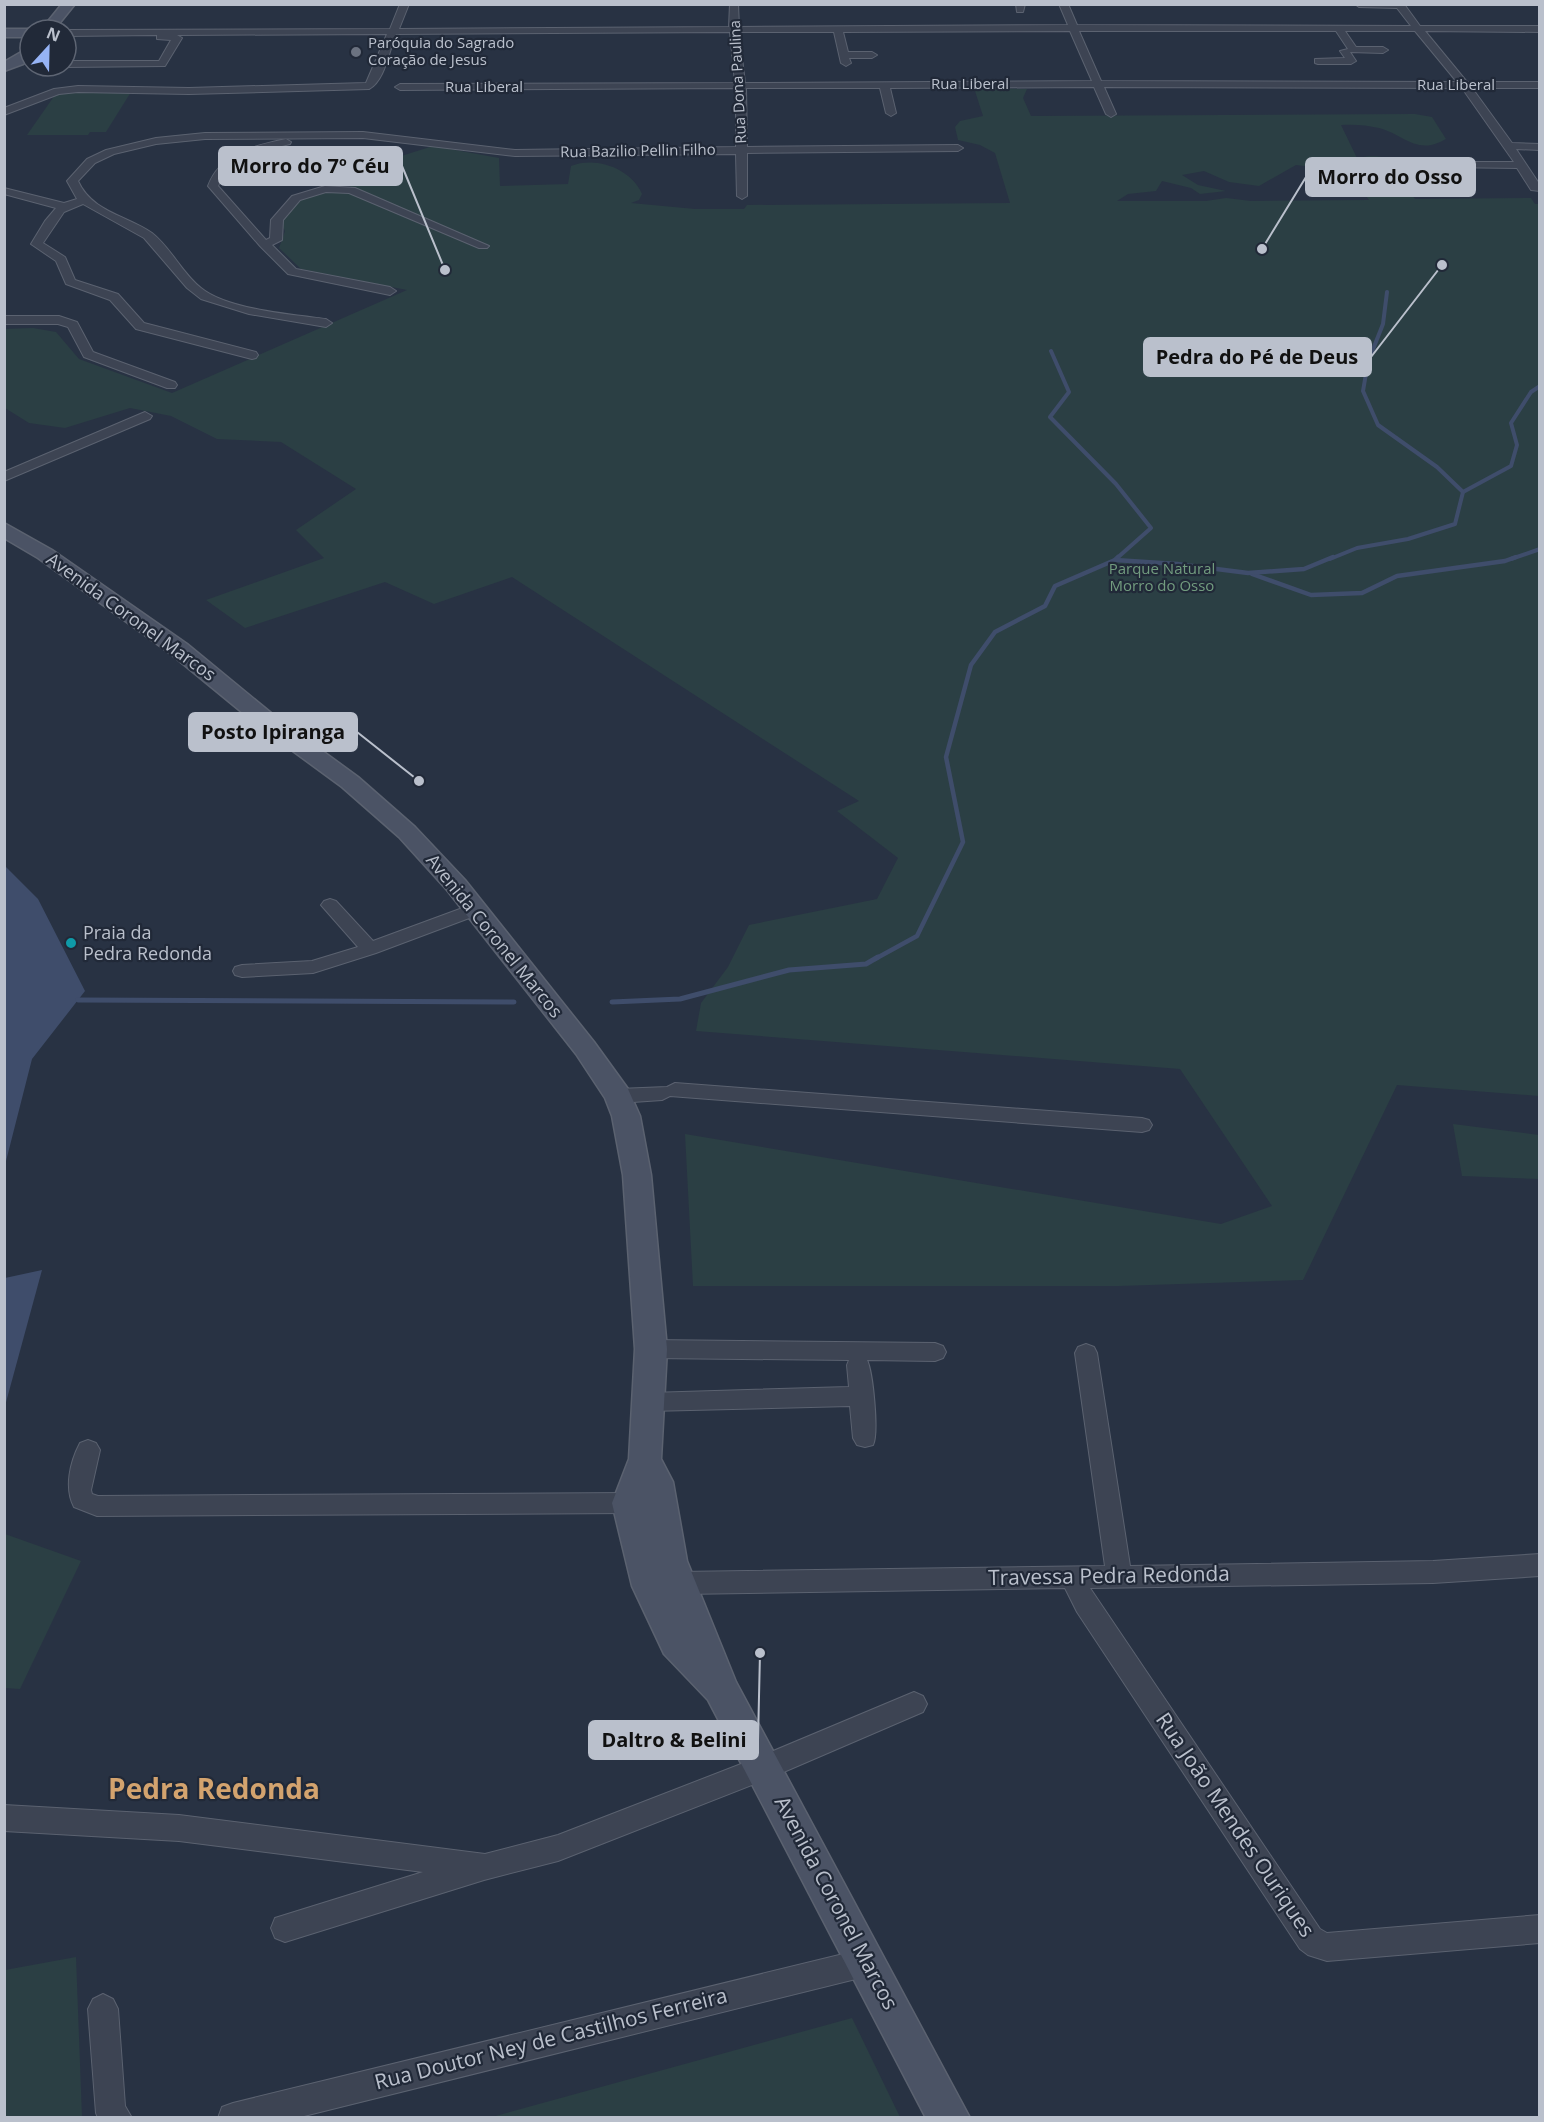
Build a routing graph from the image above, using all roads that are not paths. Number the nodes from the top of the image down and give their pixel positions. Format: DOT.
graph roads {
  1 [pos="69,4"];
  2 [pos="405,4"];
  3 [pos="734,4"];
  4 [pos="1063,4"];
  5 [pos="1359,4"];
  6 [pos="1400,5"];
  7 [pos="57,18"];
  8 [pos="1073,28"];
  9 [pos="1339,28"];
  10 [pos="734,29"];
  11 [pos="838,29"];
  12 [pos="1416,29"];
  13 [pos="1539,29"];
  14 [pos="296,31"];
  15 [pos="394,31"];
  16 [pos="78,33"];
  17 [pos="135,34"];
  18 [pos="345,43"];
  19 [pos="127,46"];
  20 [pos="1349,50"];
  21 [pos="1383,50"];
  22 [pos="1312,51"];
  23 [pos="120,55"];
  24 [pos="872,55"];
  25 [pos="18,61"];
  26 [pos="1318,61"];
  27 [pos="78,64"];
  28 [pos="113,64"];
  29 [pos="4,67"];
  30 [pos="1097,84"];
  31 [pos="884,85"];
  32 [pos="1465,85"];
  33 [pos="1539,85"];
  34 [pos="741,86"];
  35 [pos="400,87"];
  36 [pos="4,112"];
  37 [pos="891,114"];
  38 [pos="1111,114"];
  39 [pos="318,134"];
  40 [pos="1510,146"];
  41 [pos="1539,147"];
  42 [pos="958,148"];
  43 [pos="741,150"];
  44 [pos="1447,165"];
  45 [pos="1522,165"];
  46 [pos="1537,188"];
  47 [pos="4,191"];
  48 [pos="742,196"];
  49 [pos="84,201"];
  50 [pos="63,206"];
  51 [pos="264,244"];
  52 [pos="483,246"];
  53 [pos="390,291"];
  54 [pos="4,320"];
  55 [pos="326,323"];
  56 [pos="252,355"];
  57 [pos="171,385"];
  58 [pos="145,416"];
  59 [pos="4,477"];
  60 [pos="4,529"];
  61 [pos="330,905"];
  62 [pos="474,910"];
  63 [pos="370,949"];
  64 [pos="242,971"];
  65 [pos="618,1096"];
  66 [pos="1142,1125"];
  67 [pos="651,1349"];
  68 [pos="935,1352"];
  69 [pos="1086,1353"];
  70 [pos="858,1365"];
  71 [pos="862,1396"];
  72 [pos="649,1401"];
  73 [pos="866,1438"];
  74 [pos="88,1450"];
  75 [pos="645,1459"];
  76 [pos="629,1503"];
  77 [pos="1539,1565"];
  78 [pos="1119,1575"];
  79 [pos="1072,1577"];
  80 [pos="678,1584"];
  81 [pos="665,1620"];
  82 [pos="721,1689"];
  83 [pos="914,1704"];
  84 [pos="763,1768"];
  85 [pos="4,1818"];
  86 [pos="485,1867"];
  87 [pos="285,1928"];
  88 [pos="1539,1929"];
  89 [pos="868,1962"];
  90 [pos="103,2009"];
  91 [pos="117,2118"];
  92 [pos="233,2118"];
  93 [pos="949,2118"];
  1 -- 7 [label="main road"];
  2 -- 15 [label="street"];
  3 -- 10 [label="street, Rua Dona Paulina"];
  4 -- 8 [label="street"];
  5 -- 6 [label="street"];
  6 -- 12 [label="street"];
  8 -- 9 [label="street"];
  8 -- 11 [label="street"];
  8 -- 30 [label="street"];
  9 -- 12 [label="street"];
  9 -- 20 [label="street"];
  10 -- 11 [label="street"];
  10 -- 15 [label="street"];
  10 -- 34 [label="street, Rua Dona Paulina"];
  11 -- 24 [label="street"];
  12 -- 13 [label="street"];
  12 -- 32 [label="street"];
  14 -- 15 [label="street"];
  14 -- 17 [label="street"];
  14 -- 18 [label="street"];
  15 -- 36 [label="street"];
  16 -- 17 [label="street"];
  17 -- 19 [label="street"];
  17 -- 28 [label="street"];
  20 -- 21 [label="street"];
  20 -- 22 [label="street"];
  20 -- 26 [label="street"];
  23 -- 28 [label="street"];
  25 -- 29 [label="main road"];
  27 -- 28 [label="street"];
  30 -- 31 [label="street, Rua Liberal"];
  30 -- 32 [label="street, Rua Liberal"];
  30 -- 38 [label="street"];
  31 -- 34 [label="street, Rua Liberal"];
  31 -- 37 [label="street"];
  32 -- 33 [label="street, Rua Liberal"];
  32 -- 40 [label="street"];
  34 -- 35 [label="street, Rua Liberal"];
  34 -- 43 [label="street, Rua Dona Paulina"];
  39 -- 43 [label="street, Rua Bazilio Pellin Filho"];
  39 -- 49 [label="street"];
  39 -- 51 [label="street"];
  40 -- 41 [label="street"];
  40 -- 45 [label="street"];
  42 -- 43 [label="street, Rua Bazilio Pellin Filho"];
  43 -- 48 [label="street, Rua Dona Paulina"];
  44 -- 45 [label="street"];
  45 -- 46 [label="street"];
  47 -- 50 [label="street"];
  49 -- 50 [label="street"];
  49 -- 55 [label="street"];
  50 -- 56 [label="street"];
  51 -- 52 [label="street"];
  51 -- 53 [label="street"];
  54 -- 57 [label="street"];
  58 -- 59 [label="street"];
  60 -- 62 [label="main road, Avenida Coronel Marcos"];
  61 -- 63 [label="street"];
  62 -- 63 [label="street"];
  62 -- 65 [label="main road, Avenida Coronel Marcos"];
  63 -- 64 [label="street"];
  65 -- 66 [label="street"];
  65 -- 67 [label="main road, Avenida Coronel Marcos"];
  67 -- 68 [label="street"];
  67 -- 72 [label="main road, Avenida Coronel Marcos"];
  69 -- 78 [label="street"];
  70 -- 71 [label="street"];
  71 -- 72 [label="street"];
  71 -- 73 [label="street"];
  72 -- 75 [label="main road, Avenida Coronel Marcos"];
  74 -- 76 [label="street"];
  75 -- 76 [label="main road, Avenida Coronel Marcos"];
  75 -- 80 [label="main road, Avenida Coronel Marcos"];
  76 -- 81 [label="main road, Avenida Coronel Marcos"];
  77 -- 78 [label="street, Travessa Pedra Redonda"];
  78 -- 79 [label="street, Travessa Pedra Redonda"];
  79 -- 80 [label="street, Travessa Pedra Redonda"];
  79 -- 88 [label="street, Rua João Mendes Ouriques"];
  80 -- 81 [label="street"];
  80 -- 82 [label="main road, Avenida Coronel Marcos"];
  81 -- 82 [label="main road, Avenida Coronel Marcos"];
  82 -- 84 [label="main road, Avenida Coronel Marcos"];
  83 -- 84 [label="street"];
  84 -- 86 [label="street"];
  84 -- 89 [label="main road, Avenida Coronel Marcos"];
  85 -- 86 [label="street"];
  86 -- 87 [label="street"];
  89 -- 92 [label="street, Rua Doutor Ney de Castilhos Ferreira"];
  89 -- 93 [label="main road, Avenida Coronel Marcos"];
  90 -- 91 [label="street"];
}
